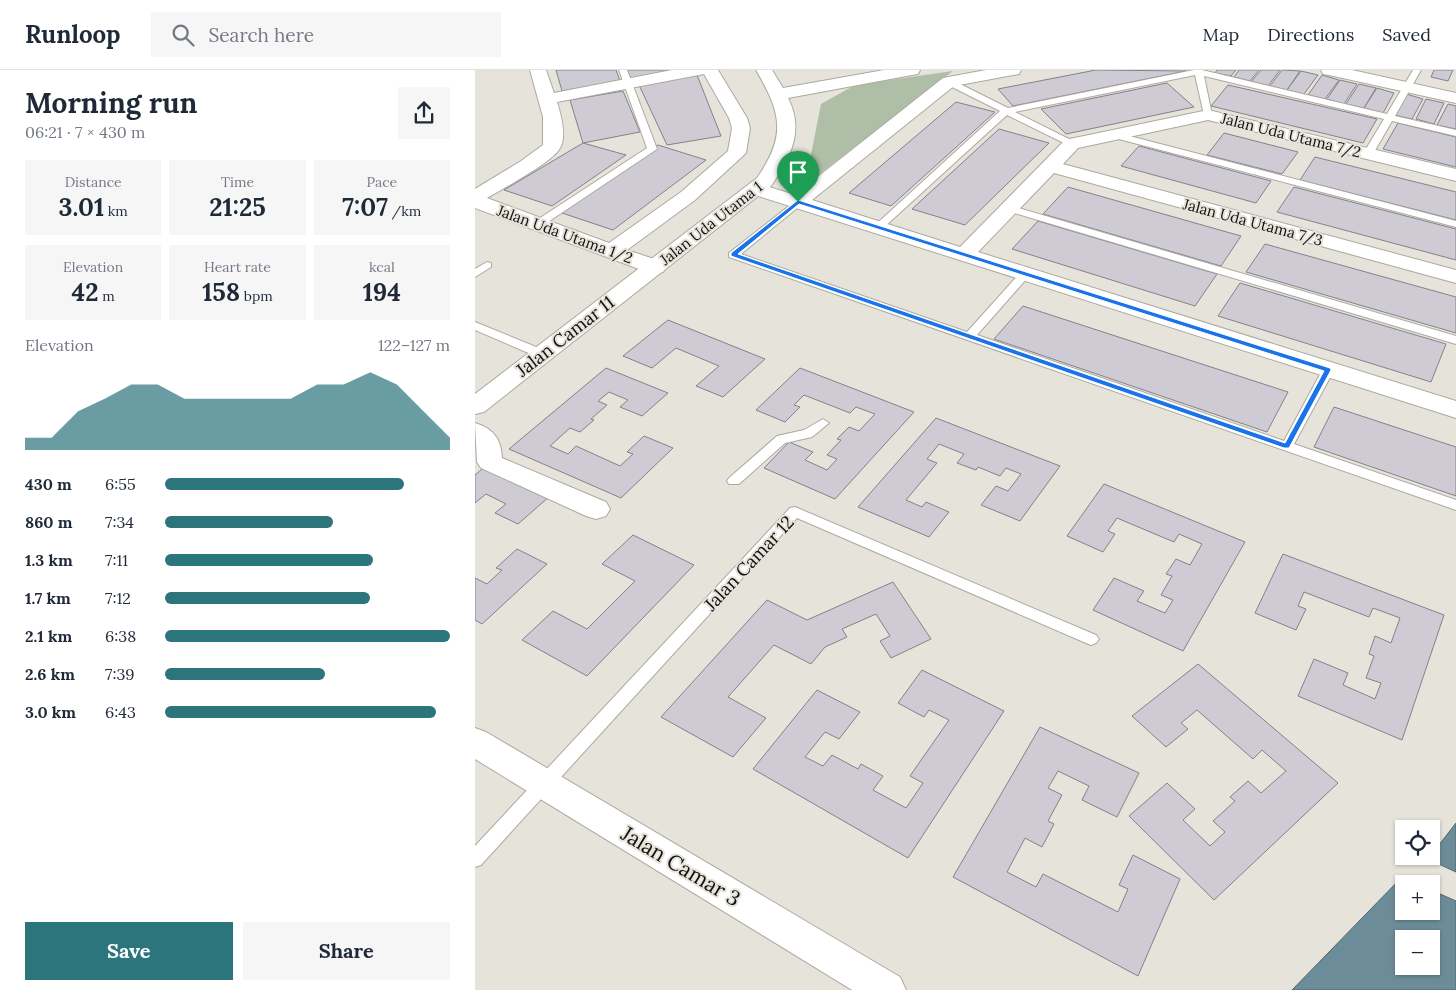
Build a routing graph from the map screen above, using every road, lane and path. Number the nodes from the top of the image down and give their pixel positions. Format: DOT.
graph roads {
  1 [pos="538,70"];
  2 [pos="699,70"];
  3 [pos="710,70"];
  4 [pos="764,70"];
  5 [pos="768,70"];
  6 [pos="911,70"];
  7 [pos="1013,70"];
  8 [pos="1329,70"];
  9 [pos="1417,70"];
  10 [pos="1198,71"];
  11 [pos="626,77"];
  12 [pos="949,82"];
  13 [pos="841,83"];
  14 [pos="1406,87"];
  15 [pos="779,94"];
  16 [pos="1456,98"];
  17 [pos="548,99"];
  18 [pos="1006,110"];
  19 [pos="1208,115"];
  20 [pos="1389,117"];
  21 [pos="789,126"];
  22 [pos="1456,133"];
  23 [pos="1115,135"];
  24 [pos="1072,144"];
  25 [pos="1368,154"];
  26 [pos="1049,166"];
  27 [pos="1456,175"];
  28 [pos="756,189"];
  29 [pos="475,199"];
  30 [pos="798,202"];
  31 [pos="1008,208"];
  32 [pos="538,224"];
  33 [pos="1456,224"];
  34 [pos="878,227"];
  35 [pos="612,251"];
  36 [pos="964,255"];
  37 [pos="487,265"];
  38 [pos="655,267"];
  39 [pos="475,274"];
  40 [pos="1025,274"];
  41 [pos="1456,277"];
  42 [pos="475,326"];
  43 [pos="970,336"];
  44 [pos="1456,340"];
  45 [pos="543,354"];
  46 [pos="1328,370"];
  47 [pos="475,406"];
  48 [pos="1456,410"];
  49 [pos="823,423"];
  50 [pos="475,432"];
  51 [pos="1287,446"];
  52 [pos="734,481"];
  53 [pos="1456,505"];
  54 [pos="596,509"];
  55 [pos="1091,639"];
  56 [pos="475,742"];
  57 [pos="545,784"];
  58 [pos="475,859"];
  59 [pos="887,990"];
  1 -- 17 [label="street"];
  2 -- 11 [label="street"];
  3 -- 35 [label="street"];
  4 -- 15 [label="street, Jalan Uda Utama 1"];
  5 -- 13 [label="street"];
  6 -- 13 [label="street"];
  7 -- 12 [label="street"];
  8 -- 14 [label="street"];
  9 -- 14 [label="lane"];
  10 -- 18 [label="lane"];
  10 -- 19 [label="lane"];
  10 -- 20 [label="lane"];
  11 -- 17 [label="street"];
  11 -- 32 [label="lane"];
  12 -- 18 [label="lane"];
  12 -- 30 [label="street"];
  13 -- 15 [label="street"];
  13 -- 21 [label="street"];
  14 -- 16 [label="street"];
  14 -- 20 [label="lane"];
  15 -- 21 [label="street, Jalan Uda Utama 1"];
  17 -- 29 [label="street"];
  18 -- 24 [label="lane"];
  18 -- 34 [label="lane"];
  19 -- 23 [label="street, Jalan Uda Utama 7/2"];
  19 -- 25 [label="street, Jalan Uda Utama 7/2"];
  20 -- 22 [label="lane"];
  20 -- 25 [label="lane"];
  21 -- 28 [label="street, Jalan Uda Utama 1"];
  23 -- 24 [label="street, Jalan Uda Utama 7/2"];
  23 -- 33 [label="lane"];
  24 -- 26 [label="street"];
  25 -- 27 [label="street, Jalan Uda Utama 7/2"];
  26 -- 31 [label="street"];
  26 -- 41 [label="street, Jalan Uda Utama 7/3"];
  28 -- 30 [label="street"];
  28 -- 38 [label="street, Jalan Uda Utama 1"];
  29 -- 32 [label="street, Jalan Uda Utama 1/2"];
  30 -- 34 [label="street"];
  30 -- 43 [label="lane"];
  31 -- 36 [label="street"];
  31 -- 44 [label="lane"];
  32 -- 35 [label="street, Jalan Uda Utama 1/2"];
  34 -- 36 [label="street"];
  35 -- 38 [label="street, Jalan Uda Utama 1/2"];
  36 -- 40 [label="street"];
  37 -- 39 [label="lane"];
  38 -- 45 [label="street, Jalan Camar 11"];
  40 -- 43 [label="lane"];
  40 -- 46 [label="street"];
  42 -- 45 [label="lane"];
  43 -- 51 [label="lane"];
  45 -- 47 [label="street, Jalan Camar 11"];
  46 -- 48 [label="street"];
  46 -- 51 [label="lane"];
  49 -- 52 [label="lane"];
  50 -- 54 [label="street"];
  51 -- 53 [label="lane"];
  55 -- 57 [label="lane, Jalan Camar 12"];
  56 -- 57 [label="street, Jalan Camar 3"];
  57 -- 58 [label="lane"];
  57 -- 59 [label="street, Jalan Camar 3"];
}
